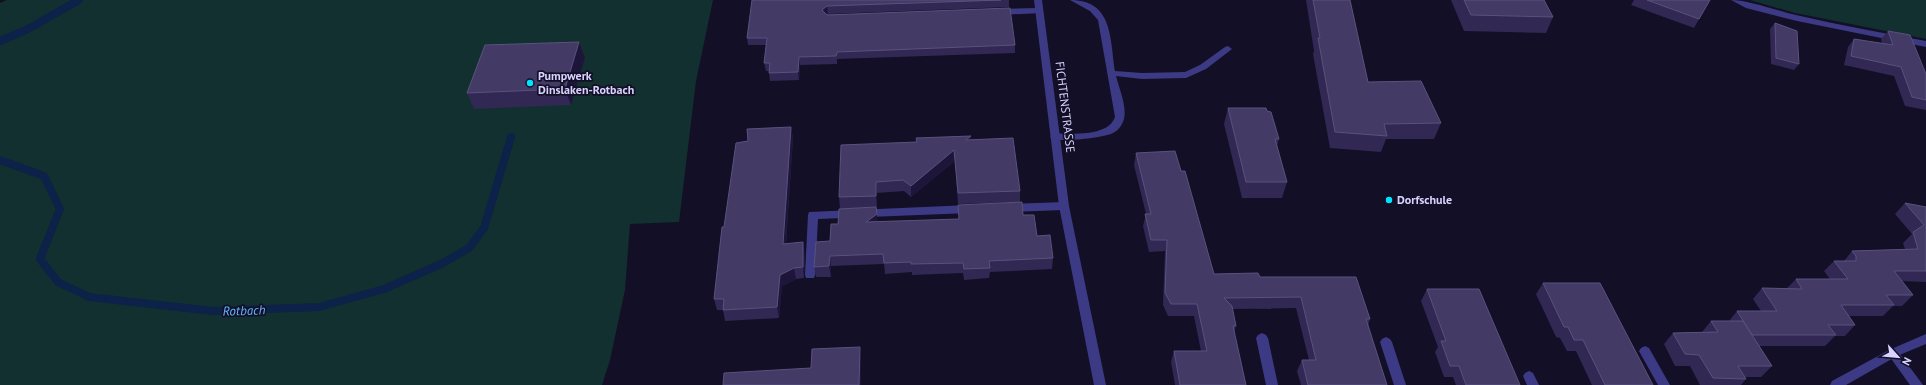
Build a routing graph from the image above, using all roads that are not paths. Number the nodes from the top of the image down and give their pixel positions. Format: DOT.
graph roads {
  1 [pos="1038,0"];
  2 [pos="1074,0"];
  3 [pos="1735,0"];
  4 [pos="1039,11"];
  5 [pos="984,13"];
  6 [pos="1926,44"];
  7 [pos="1228,49"];
  8 [pos="1111,74"];
  9 [pos="1056,137"];
  10 [pos="1064,206"];
  11 [pos="994,208"];
  12 [pos="978,209"];
  13 [pos="810,275"];
  14 [pos="1262,338"];
  15 [pos="1926,339"];
  16 [pos="1386,342"];
  17 [pos="1645,351"];
  18 [pos="1893,353"];
  19 [pos="1100,385"];
  20 [pos="1272,385"];
  21 [pos="1400,385"];
  22 [pos="1664,385"];
  23 [pos="1836,385"];
  24 [pos="1917,385"];
  1 -- 4 [label="street, FICHTENSTRASSE"];
  2 -- 8 [label="street"];
  3 -- 6 [label="street"];
  4 -- 5 [label="street"];
  4 -- 9 [label="street, FICHTENSTRASSE"];
  7 -- 8 [label="street"];
  8 -- 9 [label="street"];
  9 -- 10 [label="street, FICHTENSTRASSE"];
  10 -- 11 [label="street"];
  10 -- 19 [label="street, FICHTENSTRASSE"];
  12 -- 13 [label="street"];
  14 -- 20 [label="street"];
  15 -- 18 [label="street"];
  16 -- 21 [label="street"];
  17 -- 22 [label="street"];
  18 -- 23 [label="street"];
  18 -- 24 [label="street"];
}
